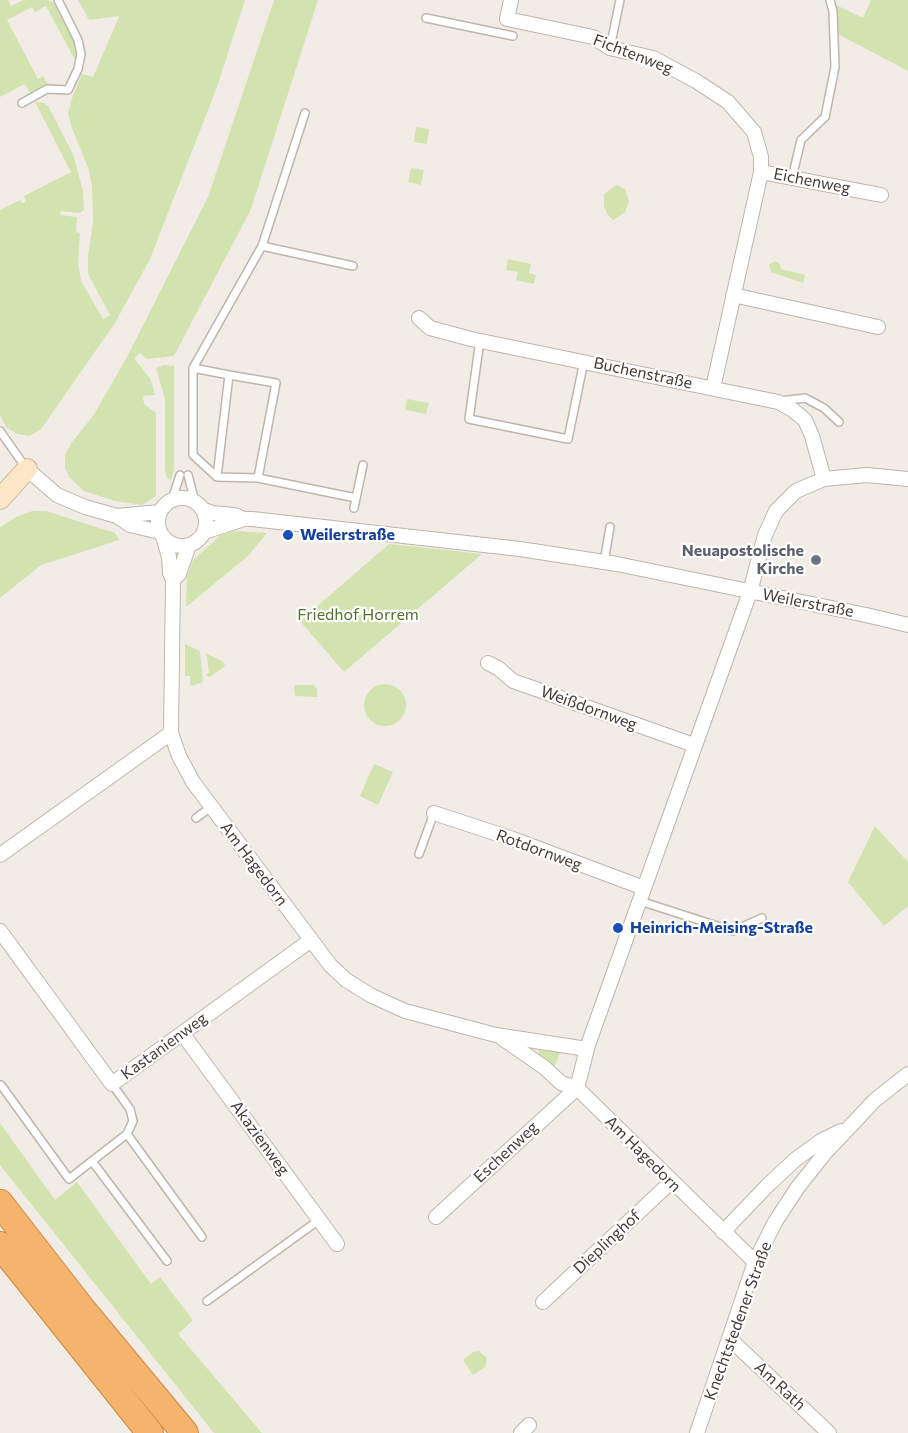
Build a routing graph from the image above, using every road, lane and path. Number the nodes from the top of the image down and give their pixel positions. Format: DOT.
graph roads {
  1 [pos="58,0"];
  2 [pos="511,0"];
  3 [pos="620,0"];
  4 [pos="830,0"];
  5 [pos="426,18"];
  6 [pos="513,36"];
  7 [pos="610,48"];
  8 [pos="22,103"];
  9 [pos="305,113"];
  10 [pos="761,172"];
  11 [pos="792,177"];
  12 [pos="881,195"];
  13 [pos="262,246"];
  14 [pos="353,266"];
  15 [pos="733,295"];
  16 [pos="419,318"];
  17 [pos="878,327"];
  18 [pos="480,340"];
  19 [pos="584,361"];
  20 [pos="193,368"];
  21 [pos="229,375"];
  22 [pos="713,388"];
  23 [pos="778,402"];
  24 [pos="839,422"];
  25 [pos="0,431"];
  26 [pos="363,465"];
  27 [pos="27,469"];
  28 [pos="216,477"];
  29 [pos="258,478"];
  30 [pos="824,479"];
  31 [pos="908,479"];
  32 [pos="356,498"];
  33 [pos="0,499"];
  34 [pos="172,500"];
  35 [pos="199,505"];
  36 [pos="354,508"];
  37 [pos="160,512"];
  38 [pos="117,516"];
  39 [pos="244,519"];
  40 [pos="610,527"];
  41 [pos="204,532"];
  42 [pos="161,534"];
  43 [pos="189,545"];
  44 [pos="604,562"];
  45 [pos="173,580"];
  46 [pos="750,592"];
  47 [pos="908,625"];
  48 [pos="488,663"];
  49 [pos="171,733"];
  50 [pos="694,745"];
  51 [pos="212,807"];
  52 [pos="434,813"];
  53 [pos="196,818"];
  54 [pos="419,854"];
  55 [pos="0,855"];
  56 [pos="642,895"];
  57 [pos="762,918"];
  58 [pos="0,931"];
  59 [pos="310,940"];
  60 [pos="182,1033"];
  61 [pos="496,1035"];
  62 [pos="586,1049"];
  63 [pos="908,1074"];
  64 [pos="112,1084"];
  65 [pos="1,1085"];
  66 [pos="577,1088"];
  67 [pos="850,1126"];
  68 [pos="127,1134"];
  69 [pos="92,1161"];
  70 [pos="671,1182"];
  71 [pos="0,1203"];
  72 [pos="436,1217"];
  73 [pos="320,1219"];
  74 [pos="723,1232"];
  75 [pos="202,1237"];
  76 [pos="337,1244"];
  77 [pos="0,1245"];
  78 [pos="167,1261"];
  79 [pos="755,1262"];
  80 [pos="207,1301"];
  81 [pos="543,1302"];
  82 [pos="730,1339"];
  83 [pos="150,1433"];
  84 [pos="185,1433"];
  85 [pos="697,1433"];
  86 [pos="829,1433"];
  1 -- 8 [label="lane"];
  2 -- 7 [label="street, Fichtenweg"];
  3 -- 7 [label="lane"];
  4 -- 11 [label="lane"];
  5 -- 6 [label="lane"];
  7 -- 10 [label="street, Fichtenweg"];
  9 -- 13 [label="lane"];
  10 -- 11 [label="street, Eichenweg"];
  10 -- 15 [label="street, Eichenweg"];
  11 -- 12 [label="street, Eichenweg"];
  13 -- 14 [label="lane"];
  13 -- 20 [label="lane"];
  15 -- 17 [label="street"];
  15 -- 22 [label="street, Eichenweg"];
  16 -- 18 [label="street, Buchenstraße"];
  18 -- 19 [label="street, Buchenstraße"];
  18 -- 19 [label="lane"];
  19 -- 22 [label="street, Buchenstraße"];
  20 -- 21 [label="lane"];
  20 -- 28 [label="lane"];
  21 -- 28 [label="lane"];
  21 -- 29 [label="lane"];
  22 -- 23 [label="street, Buchenstraße"];
  23 -- 24 [label="lane"];
  23 -- 30 [label="street, Buchenstraße"];
  25 -- 27 [label="lane"];
  26 -- 32 [label="lane"];
  27 -- 33 [label="main road"];
  27 -- 38 [label="street"];
  28 -- 29 [label="lane"];
  29 -- 32 [label="lane"];
  30 -- 31 [label="street"];
  30 -- 46 [label="street"];
  32 -- 36 [label="lane"];
  34 -- 35 [label="street"];
  34 -- 35 [label="lane"];
  34 -- 37 [label="street"];
  35 -- 39 [label="street, Weilerstraße"];
  35 -- 41 [label="street"];
  37 -- 38 [label="street"];
  37 -- 42 [label="street"];
  38 -- 42 [label="street"];
  39 -- 41 [label="street, Weilerstraße"];
  39 -- 44 [label="street, Weilerstraße"];
  40 -- 44 [label="lane"];
  41 -- 43 [label="street"];
  42 -- 43 [label="street"];
  42 -- 45 [label="street, Am Hagedorn"];
  43 -- 45 [label="street, Am Hagedorn"];
  44 -- 46 [label="street, Weilerstraße"];
  45 -- 49 [label="street, Am Hagedorn"];
  46 -- 47 [label="street, Weilerstraße"];
  46 -- 50 [label="street"];
  48 -- 50 [label="street, Weißdornweg"];
  49 -- 51 [label="street, Am Hagedorn"];
  49 -- 55 [label="street"];
  50 -- 56 [label="street"];
  51 -- 53 [label="lane"];
  51 -- 59 [label="street, Am Hagedorn"];
  52 -- 54 [label="lane"];
  52 -- 56 [label="street, Rotdornweg"];
  56 -- 57 [label="lane"];
  56 -- 62 [label="street"];
  58 -- 64 [label="street, Kastanienweg"];
  59 -- 60 [label="street, Kastanienweg"];
  59 -- 61 [label="street, Am Hagedorn"];
  60 -- 64 [label="street, Kastanienweg"];
  60 -- 73 [label="street, Akazienweg"];
  61 -- 62 [label="street, Am Hagedorn"];
  61 -- 66 [label="street, Am Hagedorn"];
  62 -- 66 [label="street"];
  63 -- 67 [label="street, Knechtstedener Straße"];
  64 -- 68 [label="lane"];
  65 -- 69 [label="lane"];
  66 -- 70 [label="street, Am Hagedorn"];
  66 -- 72 [label="street, Eschenweg"];
  67 -- 74 [label="street, Knechtstedener Straße"];
  67 -- 79 [label="street, Knechtstedener Straße"];
  68 -- 69 [label="lane"];
  68 -- 75 [label="lane"];
  69 -- 78 [label="lane"];
  70 -- 74 [label="street, Am Hagedorn"];
  70 -- 81 [label="street, Dieplinghof"];
  71 -- 84 [label="highway"];
  73 -- 76 [label="street, Akazienweg"];
  73 -- 80 [label="lane"];
  74 -- 79 [label="street, Am Hagedorn"];
  77 -- 83 [label="highway"];
  79 -- 82 [label="street, Knechtstedener Straße"];
  82 -- 85 [label="street, Knechtstedener Straße"];
  82 -- 86 [label="street, Am Rath"];
}
